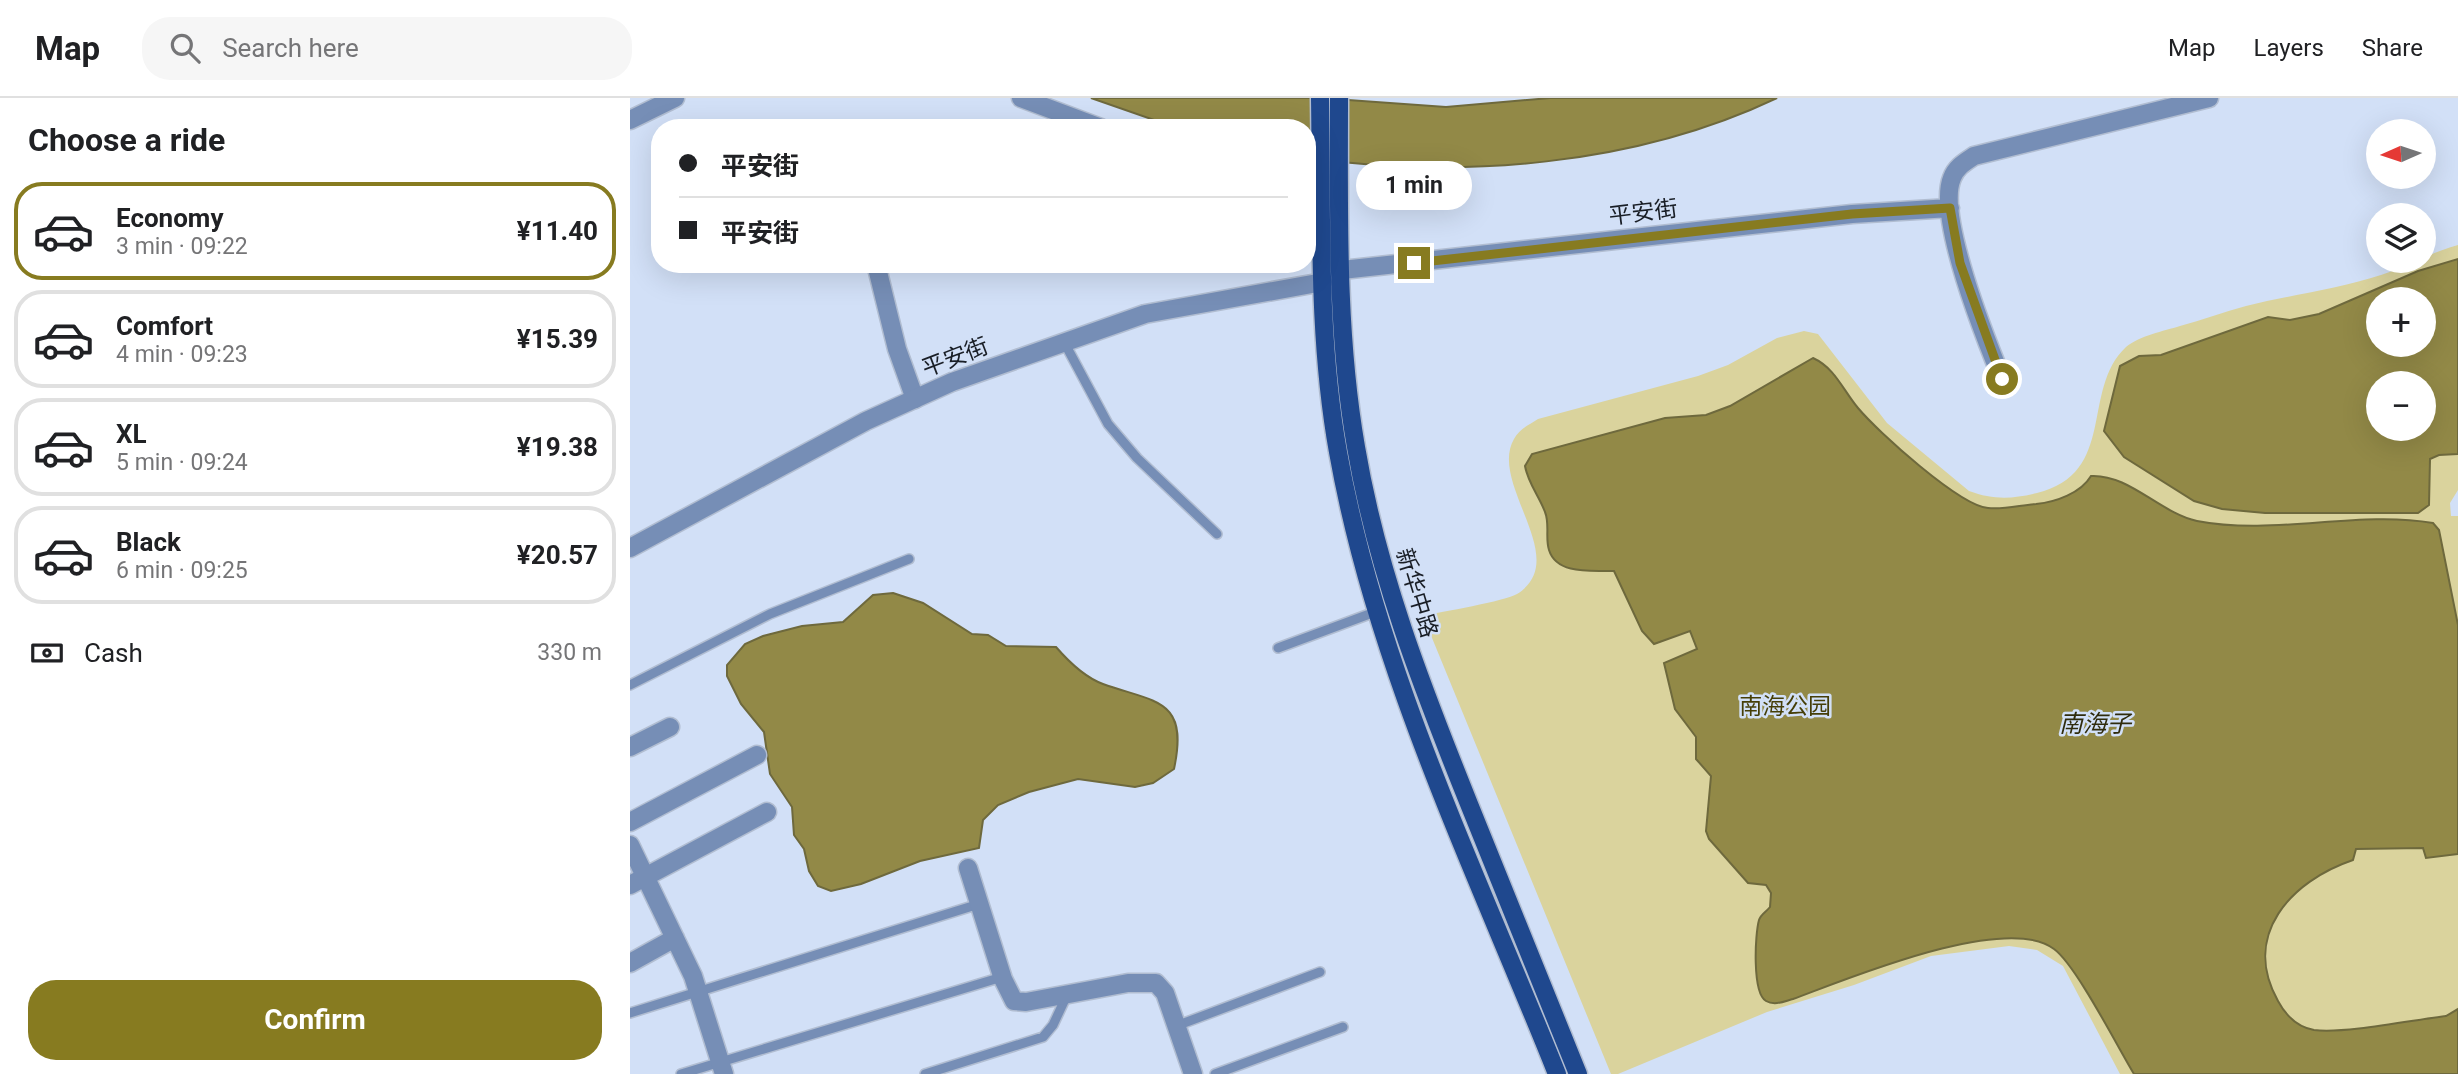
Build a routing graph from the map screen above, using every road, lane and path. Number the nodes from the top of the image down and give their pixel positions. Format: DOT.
graph roads {
  1 [pos="675,98"];
  2 [pos="1021,98"];
  3 [pos="1320,98"];
  4 [pos="1339,98"];
  5 [pos="2209,98"];
  6 [pos="1077,119"];
  7 [pos="630,120"];
  8 [pos="1322,184"];
  9 [pos="1950,208"];
  10 [pos="1342,270"];
  11 [pos="878,273"];
  12 [pos="1323,282"];
  13 [pos="1064,342"];
  14 [pos="2002,379"];
  15 [pos="915,400"];
  16 [pos="1217,534"];
  17 [pos="630,548"];
  18 [pos="909,559"];
  19 [pos="1375,612"];
  20 [pos="1278,648"];
  21 [pos="630,685"];
  22 [pos="670,727"];
  23 [pos="630,747"];
  24 [pos="757,755"];
  25 [pos="767,813"];
  26 [pos="630,822"];
  27 [pos="630,845"];
  28 [pos="968,869"];
  29 [pos="638,881"];
  30 [pos="979,904"];
  31 [pos="675,938"];
  32 [pos="630,963"];
  33 [pos="1320,972"];
  34 [pos="1002,977"];
  35 [pos="698,992"];
  36 [pos="1067,995"];
  37 [pos="630,1013"];
  38 [pos="1176,1026"];
  39 [pos="1343,1027"];
  40 [pos="722,1068"];
  41 [pos="1191,1073"];
  42 [pos="681,1074"];
  43 [pos="925,1074"];
  44 [pos="1215,1074"];
  45 [pos="1557,1074"];
  46 [pos="1578,1074"];
  1 -- 7 [label="street"];
  2 -- 6 [label="street"];
  3 -- 8 [label="main road, 新华中路"];
  4 -- 8 [label="main road, 新华中路"];
  5 -- 9 [label="street"];
  8 -- 10 [label="main road, 新华中路"];
  8 -- 12 [label="main road, 新华中路"];
  9 -- 10 [label="street, 平安街"];
  9 -- 14 [label="street"];
  10 -- 46 [label="main road, 新华中路"];
  11 -- 15 [label="street"];
  12 -- 13 [label="street, 平安街"];
  12 -- 19 [label="main road, 新华中路"];
  13 -- 15 [label="street, 平安街"];
  13 -- 16 [label="lane"];
  15 -- 17 [label="street, 平安街"];
  18 -- 21 [label="lane"];
  19 -- 20 [label="lane"];
  19 -- 45 [label="main road, 新华中路"];
  22 -- 23 [label="street"];
  24 -- 26 [label="street"];
  25 -- 29 [label="street"];
  27 -- 29 [label="street"];
  28 -- 30 [label="street"];
  29 -- 31 [label="street"];
  30 -- 34 [label="street"];
  30 -- 35 [label="lane"];
  31 -- 32 [label="street"];
  31 -- 35 [label="street"];
  33 -- 38 [label="lane"];
  34 -- 36 [label="street"];
  34 -- 40 [label="lane"];
  35 -- 37 [label="lane"];
  35 -- 40 [label="street"];
  36 -- 38 [label="street"];
  36 -- 43 [label="lane"];
  38 -- 41 [label="street"];
  39 -- 44 [label="lane"];
  40 -- 42 [label="lane"];
}
